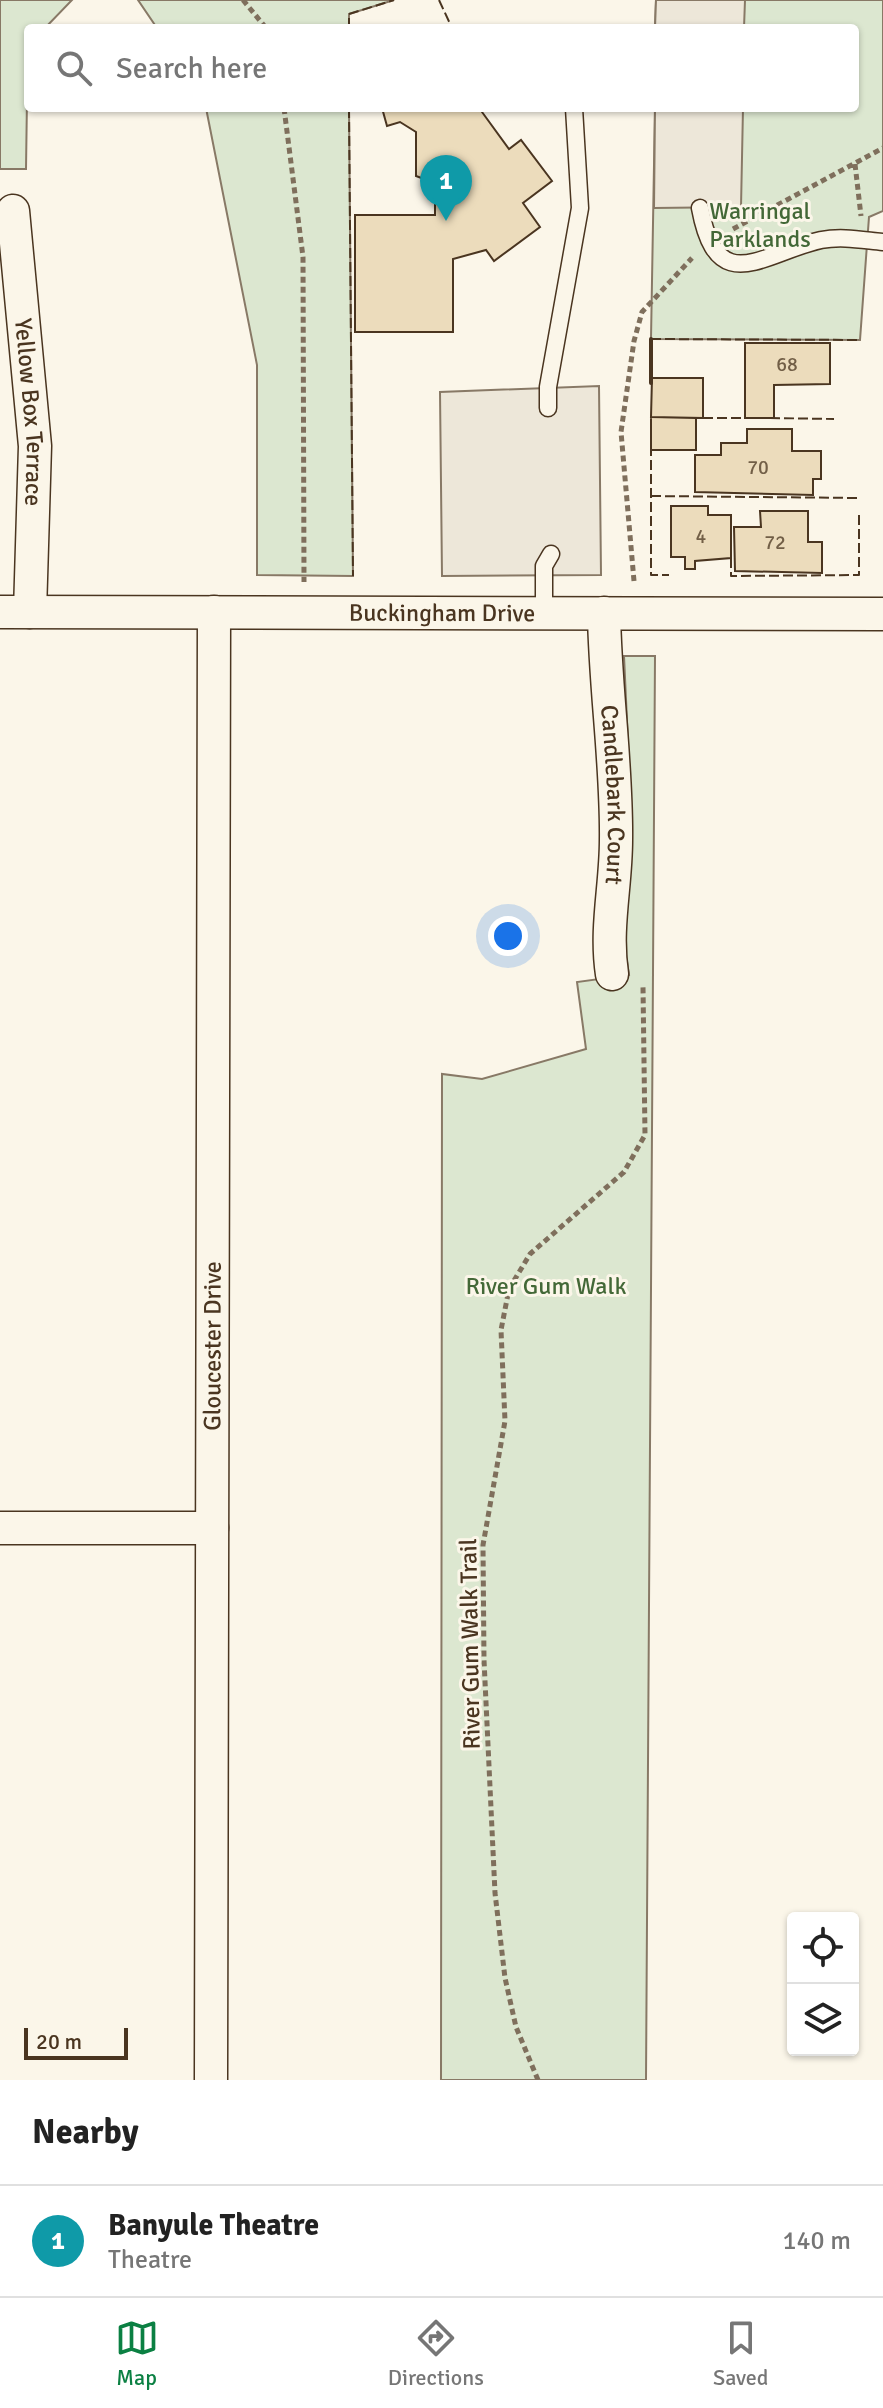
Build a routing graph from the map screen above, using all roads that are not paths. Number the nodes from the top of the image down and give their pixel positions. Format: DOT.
graph roads {
  1 [pos="574,112"];
  2 [pos="700,208"];
  3 [pos="13,211"];
  4 [pos="883,242"];
  5 [pos="548,408"];
  6 [pos="551,554"];
  7 [pos="15,612"];
  8 [pos="214,612"];
  9 [pos="544,613"];
  10 [pos="604,613"];
  11 [pos="883,614"];
  12 [pos="627,977"];
  13 [pos="0,1528"];
  14 [pos="212,1528"];
  15 [pos="211,2080"];
  1 -- 5 [label="lane"];
  2 -- 4 [label="lane"];
  3 -- 7 [label="street, Yellow Box Terrace"];
  6 -- 9 [label="lane"];
  7 -- 8 [label="street, Buckingham Drive"];
  8 -- 9 [label="street, Buckingham Drive"];
  8 -- 14 [label="street, Gloucester Drive"];
  9 -- 10 [label="street, Buckingham Drive"];
  10 -- 11 [label="street, Buckingham Drive"];
  10 -- 12 [label="street, Candlebark Court"];
  13 -- 14 [label="street"];
  14 -- 15 [label="street, Gloucester Drive"];
}
